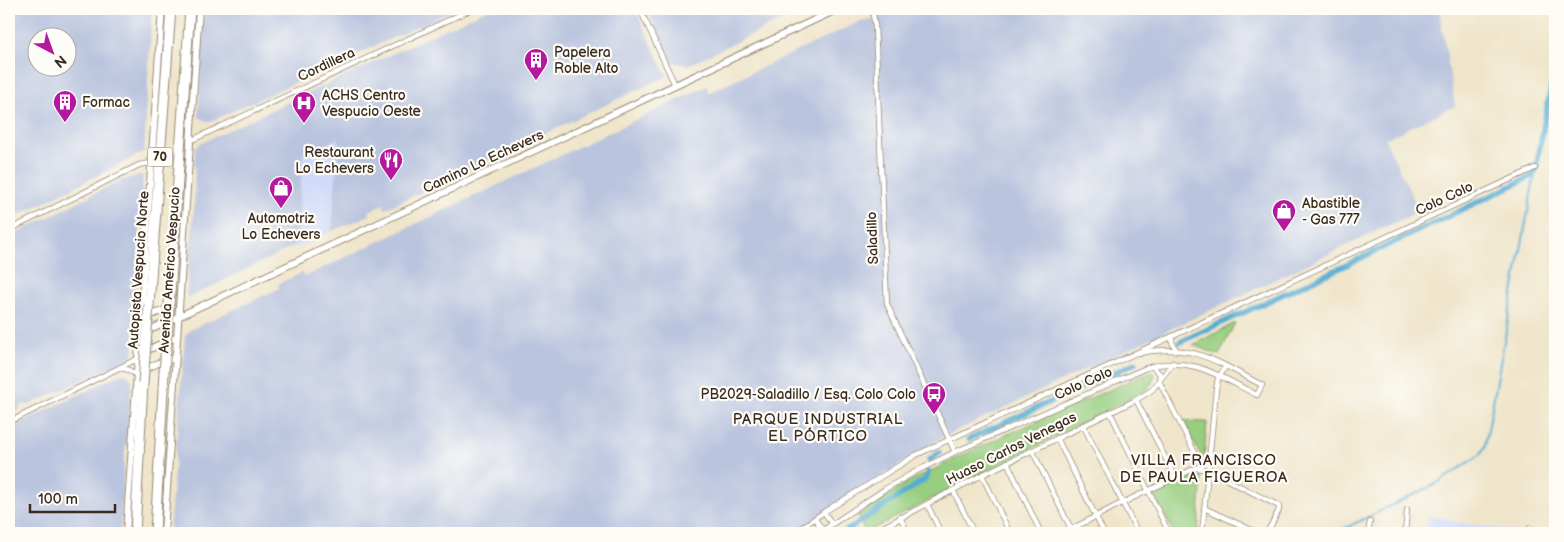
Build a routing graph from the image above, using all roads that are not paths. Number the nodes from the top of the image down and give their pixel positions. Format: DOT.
graph roads {
  1 [pos="162,9"];
  2 [pos="171,9"];
  3 [pos="190,9"];
  4 [pos="199,9"];
  5 [pos="472,9"];
  6 [pos="640,9"];
  7 [pos="838,9"];
  8 [pos="872,9"];
  9 [pos="675,85"];
  10 [pos="190,141"];
  11 [pos="150,163"];
  12 [pos="1535,168"];
  13 [pos="9,230"];
  14 [pos="179,302"];
  15 [pos="194,309"];
  16 [pos="178,316"];
  17 [pos="140,318"];
  18 [pos="139,335"];
  19 [pos="1172,336"];
  20 [pos="176,337"];
  21 [pos="1176,350"];
  22 [pos="1130,355"];
  23 [pos="137,357"];
  24 [pos="175,358"];
  25 [pos="1173,363"];
  26 [pos="1152,366"];
  27 [pos="1225,367"];
  28 [pos="121,368"];
  29 [pos="136,375"];
  30 [pos="1220,376"];
  31 [pos="1159,381"];
  32 [pos="1136,400"];
  33 [pos="1110,412"];
  34 [pos="9,422"];
  35 [pos="1083,425"];
  36 [pos="1057,438"];
  37 [pos="949,439"];
  38 [pos="1032,450"];
  39 [pos="955,452"];
  40 [pos="1007,462"];
  41 [pos="1208,462"];
  42 [pos="1201,465"];
  43 [pos="1195,468"];
  44 [pos="1208,470"];
  45 [pos="982,475"];
  46 [pos="1175,477"];
  47 [pos="953,490"];
  48 [pos="1148,490"];
  49 [pos="1122,503"];
  50 [pos="927,504"];
  51 [pos="1204,508"];
  52 [pos="1408,510"];
  53 [pos="824,512"];
  54 [pos="1096,516"];
  55 [pos="900,517"];
  56 [pos="815,519"];
  57 [pos="1370,522"];
  58 [pos="832,524"];
  59 [pos="1530,528"];
  60 [pos="1072,531"];
  61 [pos="821,532"];
  62 [pos="126,533"];
  63 [pos="135,533"];
  64 [pos="155,533"];
  65 [pos="164,533"];
  66 [pos="794,533"];
  67 [pos="873,533"];
  68 [pos="908,533"];
  69 [pos="941,533"];
  70 [pos="974,533"];
  71 [pos="1010,533"];
  72 [pos="1041,533"];
  73 [pos="1064,533"];
  74 [pos="1104,533"];
  75 [pos="1138,533"];
  76 [pos="1169,533"];
  77 [pos="1202,533"];
  78 [pos="1258,533"];
  79 [pos="1267,533"];
  80 [pos="1368,533"];
  81 [pos="1405,533"];
  82 [pos="1525,533"];
  1 -- 11 [label="main road, Avenida Américo Vespucio"];
  2 -- 63 [label="highway, Autopista Vespucio Norte / 70, bridge"];
  3 -- 64 [label="highway, 70, bridge"];
  4 -- 10 [label="main road, Avenida Américo Vespucio"];
  5 -- 10 [label="street, Cordillera"];
  6 -- 9 [label="street"];
  7 -- 9 [label="main road, Camino Lo Echevers"];
  8 -- 37 [label="street, Saladillo"];
  9 -- 15 [label="main road, Camino Lo Echevers"];
  10 -- 14 [label="main road, Avenida Américo Vespucio"];
  11 -- 13 [label="street"];
  11 -- 17 [label="main road, Avenida Américo Vespucio"];
  12 -- 19 [label="street, Colo Colo"];
  14 -- 15 [label="main road"];
  14 -- 16 [label="main road, Avenida Américo Vespucio"];
  14 -- 17 [label="main road"];
  15 -- 16 [label="main road, Camino Lo Echevers"];
  16 -- 18 [label="main road, Camino Lo Echevers"];
  16 -- 20 [label="main road, Avenida Américo Vespucio"];
  17 -- 18 [label="main road, Avenida Américo Vespucio"];
  18 -- 23 [label="main road, Avenida Américo Vespucio"];
  19 -- 21 [label="street"];
  19 -- 22 [label="street, Colo Colo"];
  20 -- 23 [label="main road"];
  20 -- 24 [label="main road, Avenida Américo Vespucio"];
  21 -- 22 [label="street, Colo Colo"];
  21 -- 27 [label="street, Colo Colo"];
  22 -- 37 [label="street, Colo Colo"];
  23 -- 28 [label="street"];
  23 -- 29 [label="main road, Avenida Américo Vespucio"];
  24 -- 29 [label="main road"];
  24 -- 65 [label="main road, Avenida Américo Vespucio"];
  25 -- 26 [label="street, Colo Colo"];
  25 -- 30 [label="street, Colo Colo"];
  25 -- 31 [label="street, Huaso Carlos Venegas"];
  26 -- 31 [label="street"];
  26 -- 39 [label="street, Colo Colo"];
  27 -- 30 [label="street"];
  27 -- 30 [label="street, Colo Colo"];
  28 -- 29 [label="street"];
  28 -- 34 [label="street"];
  29 -- 62 [label="main road, Avenida Américo Vespucio"];
  30 -- 41 [label="street"];
  31 -- 32 [label="street, Huaso Carlos Venegas"];
  31 -- 42 [label="street"];
  32 -- 33 [label="street, Huaso Carlos Venegas"];
  32 -- 46 [label="street"];
  33 -- 35 [label="street, Huaso Carlos Venegas"];
  33 -- 48 [label="street"];
  35 -- 36 [label="street, Huaso Carlos Venegas"];
  35 -- 49 [label="street"];
  36 -- 38 [label="street, Huaso Carlos Venegas"];
  36 -- 54 [label="street"];
  37 -- 39 [label="street, Saladillo"];
  37 -- 53 [label="street, Colo Colo"];
  38 -- 40 [label="street, Huaso Carlos Venegas"];
  38 -- 60 [label="street"];
  39 -- 58 [label="street, Colo Colo"];
  40 -- 45 [label="street, Huaso Carlos Venegas"];
  40 -- 72 [label="street"];
  41 -- 42 [label="street"];
  41 -- 44 [label="street"];
  42 -- 43 [label="street"];
  43 -- 44 [label="street"];
  43 -- 46 [label="street"];
  44 -- 51 [label="street"];
  44 -- 79 [label="street"];
  45 -- 47 [label="street, Huaso Carlos Venegas"];
  45 -- 71 [label="street"];
  46 -- 48 [label="street"];
  47 -- 50 [label="street, Huaso Carlos Venegas"];
  47 -- 70 [label="street"];
  48 -- 49 [label="street"];
  48 -- 76 [label="street"];
  49 -- 54 [label="street"];
  49 -- 75 [label="street"];
  50 -- 55 [label="street, Huaso Carlos Venegas"];
  50 -- 69 [label="street"];
  51 -- 77 [label="street"];
  51 -- 78 [label="street"];
  52 -- 81 [label="street"];
  53 -- 56 [label="street, Colo Colo"];
  53 -- 58 [label="street"];
  54 -- 60 [label="street"];
  54 -- 74 [label="street"];
  55 -- 67 [label="street, Huaso Carlos Venegas"];
  55 -- 68 [label="street"];
  56 -- 61 [label="street, Colo Colo"];
  56 -- 66 [label="street, Colo Colo"];
  57 -- 80 [label="street"];
  58 -- 61 [label="street, Colo Colo"];
  59 -- 82 [label="street"];
  60 -- 73 [label="street"];
}
